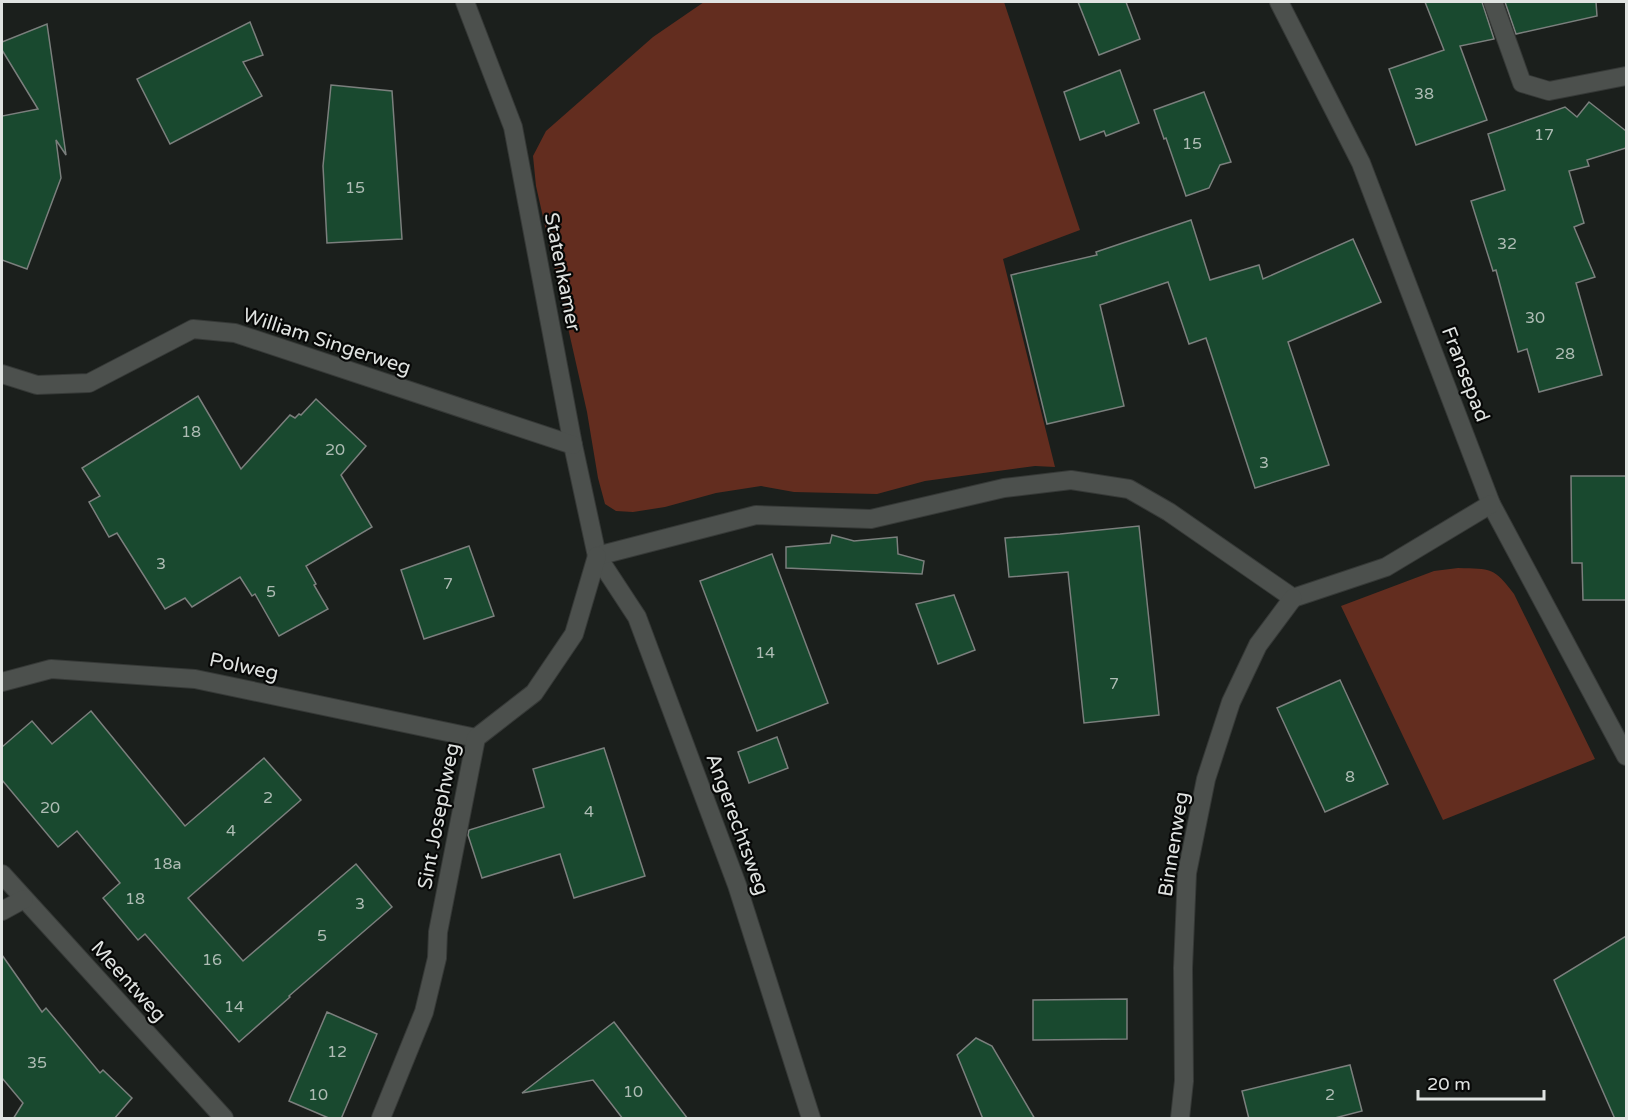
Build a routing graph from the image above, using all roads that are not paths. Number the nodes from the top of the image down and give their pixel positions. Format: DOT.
graph roads {
  1 [pos="465,2"];
  2 [pos="1279,2"];
  3 [pos="1493,2"];
  4 [pos="1626,76"];
  5 [pos="2,374"];
  6 [pos="573,446"];
  7 [pos="1491,504"];
  8 [pos="597,556"];
  9 [pos="1293,598"];
  10 [pos="2,682"];
  11 [pos="476,738"];
  12 [pos="1626,756"];
  13 [pos="2,874"];
  14 [pos="24,899"];
  15 [pos="2,911"];
  16 [pos="224,1119"];
  17 [pos="381,1119"];
  18 [pos="811,1119"];
  19 [pos="1180,1119"];
  1 -- 6 [label="street, Statenkamer"];
  2 -- 7 [label="street, Fransepad"];
  3 -- 4 [label="street"];
  5 -- 6 [label="street, William Singerweg"];
  6 -- 8 [label="street, Statenkamer"];
  7 -- 9 [label="street"];
  7 -- 12 [label="street, Fransepad"];
  8 -- 9 [label="street"];
  8 -- 11 [label="street, Sint Josephweg"];
  8 -- 18 [label="street, Angerechtsweg"];
  9 -- 19 [label="street, Binnenweg"];
  10 -- 11 [label="street, Polweg"];
  11 -- 17 [label="street, Sint Josephweg"];
  13 -- 14 [label="street, Meentweg"];
  14 -- 15 [label="street"];
  14 -- 16 [label="street, Meentweg"];
}
